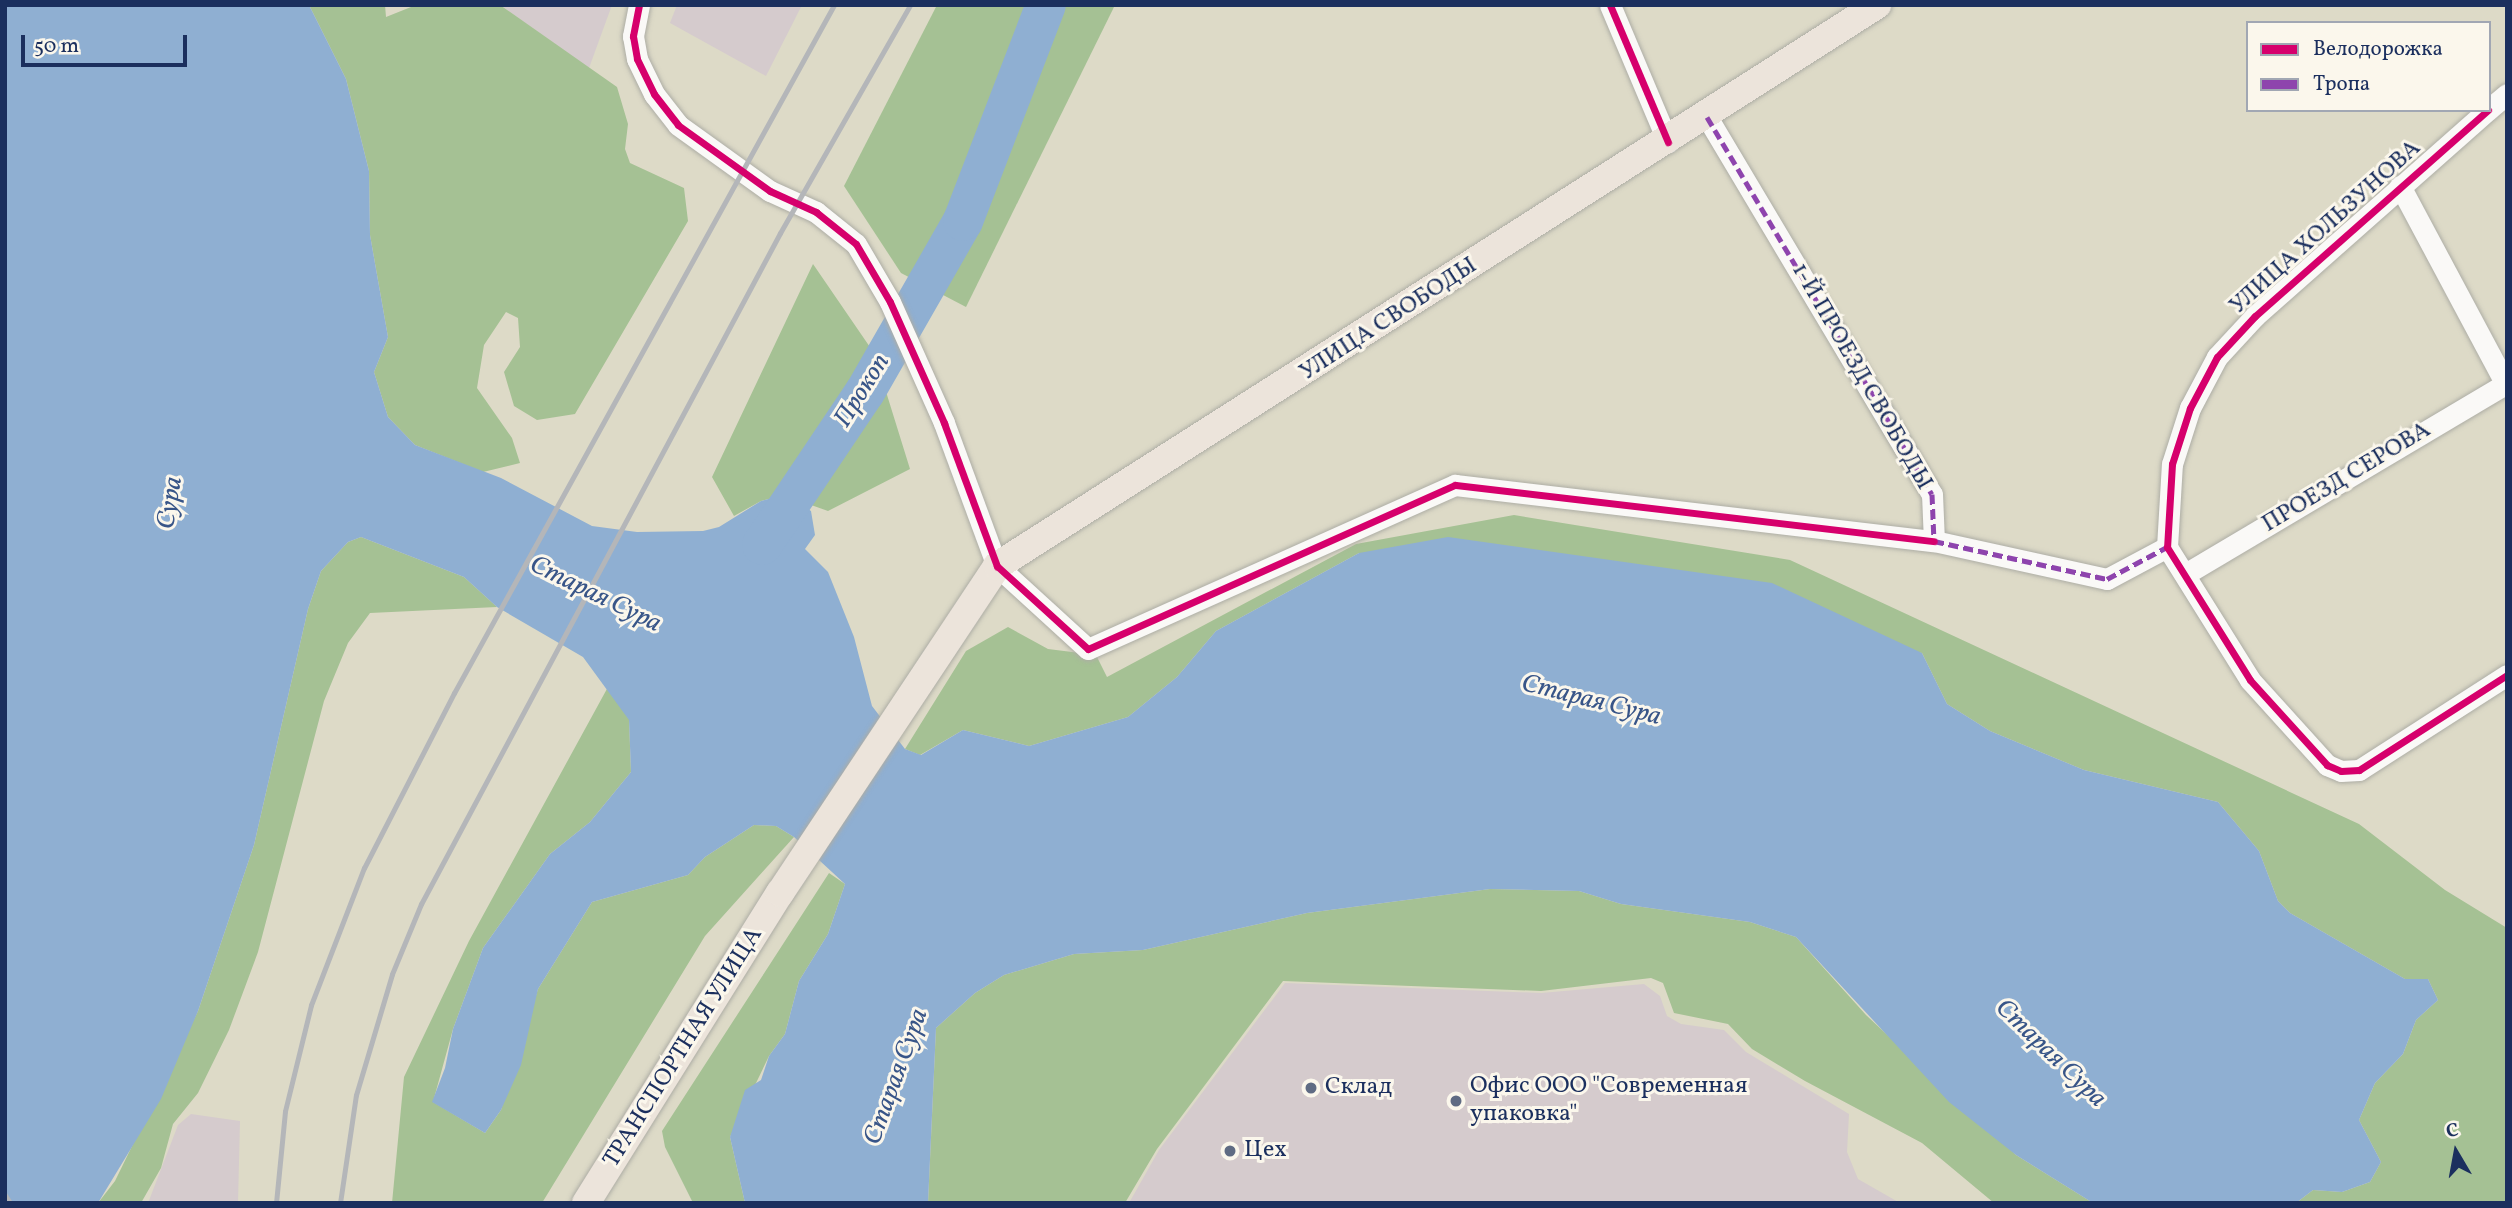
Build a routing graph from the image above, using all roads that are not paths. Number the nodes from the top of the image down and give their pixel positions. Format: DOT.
graph roads {
  1 [pos="1610,5"];
  2 [pos="1877,5"];
  3 [pos="638,10"];
  4 [pos="2507,94"];
  5 [pos="2491,108"];
  6 [pos="2487,112"];
  7 [pos="1707,117"];
  8 [pos="1668,142"];
  9 [pos="2400,186"];
  10 [pos="2506,384"];
  11 [pos="1934,541"];
  12 [pos="2167,547"];
  13 [pos="997,566"];
  14 [pos="2187,573"];
  15 [pos="930,663"];
  16 [pos="2507,675"];
  17 [pos="586,1203"];
  1 -- 8 [label="street"];
  2 -- 7 [label="main road, УЛИЦА СВОБОДЫ"];
  3 -- 13 [label="street"];
  4 -- 5 [label="street, УЛИЦА ХОЛЬЗУНОВА"];
  6 -- 9 [label="street, УЛИЦА ХОЛЬЗУНОВА"];
  7 -- 8 [label="main road, УЛИЦА СВОБОДЫ"];
  7 -- 11 [label="street, 1-Й ПРОЕЗД СВОБОДЫ"];
  8 -- 13 [label="main road, УЛИЦА СВОБОДЫ"];
  9 -- 10 [label="street"];
  9 -- 12 [label="street, УЛИЦА ХОЛЬЗУНОВА"];
  10 -- 14 [label="street, ПРОЕЗД СЕРОВА"];
  11 -- 12 [label="street"];
  11 -- 13 [label="street"];
  12 -- 14 [label="street"];
  13 -- 15 [label="main road, УЛИЦА СВОБОДЫ"];
  14 -- 16 [label="street"];
  15 -- 17 [label="main road, ТРАНСПОРТНАЯ УЛИЦА"];
}
